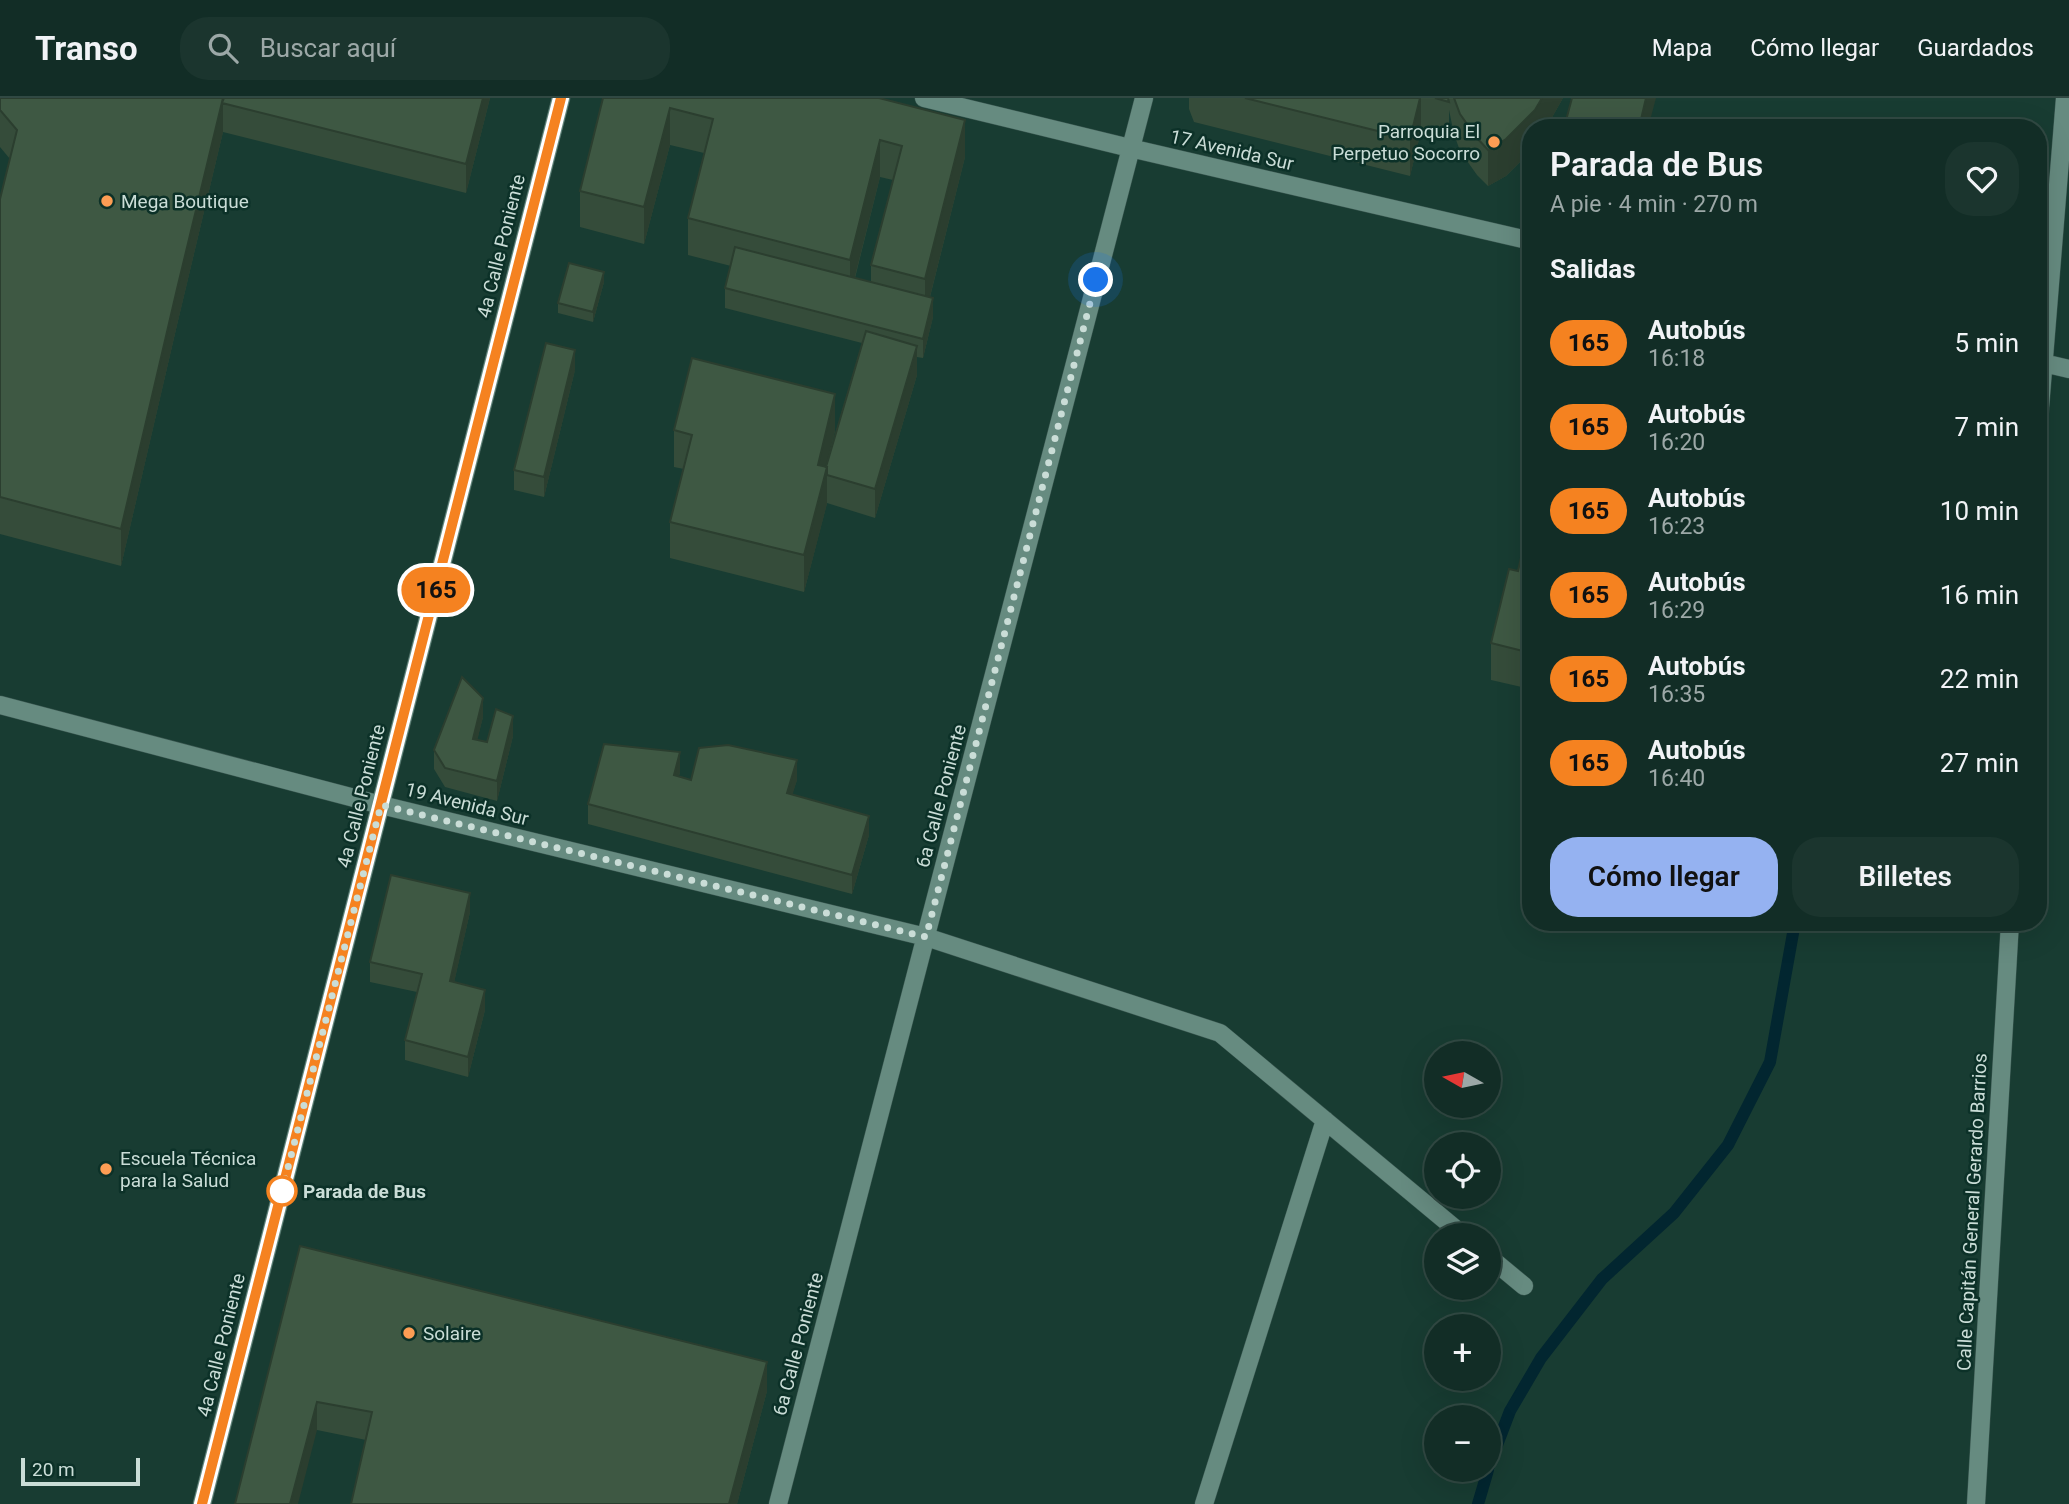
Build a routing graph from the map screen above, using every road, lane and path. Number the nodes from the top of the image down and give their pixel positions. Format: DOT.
graph roads {
  1 [pos="561,98"];
  2 [pos="924,98"];
  3 [pos="1144,98"];
  4 [pos="2065,98"];
  5 [pos="1130,148"];
  6 [pos="1522,239"];
  7 [pos="2047,288"];
  8 [pos="2047,364"];
  9 [pos="2069,369"];
  10 [pos="0,705"];
  11 [pos="381,805"];
  12 [pos="2009,931"];
  13 [pos="926,937"];
  14 [pos="1325,1120"];
  15 [pos="1448,1223"];
  16 [pos="1501,1267"];
  17 [pos="1524,1286"];
  18 [pos="202,1504"];
  19 [pos="778,1504"];
  20 [pos="1204,1504"];
  21 [pos="1976,1504"];
  1 -- 11 [label="street, 4a Calle Poniente"];
  2 -- 5 [label="street, 17 Avenida Sur"];
  3 -- 5 [label="street, 6a Calle Poniente"];
  4 -- 7 [label="street"];
  5 -- 6 [label="street, 17 Avenida Sur"];
  5 -- 13 [label="street, 6a Calle Poniente"];
  8 -- 9 [label="street"];
  10 -- 11 [label="street, 19 Avenida Sur"];
  11 -- 13 [label="street, 19 Avenida Sur"];
  11 -- 18 [label="street, 4a Calle Poniente"];
  12 -- 21 [label="street, Calle Capitán General Gerardo Barrios"];
  13 -- 14 [label="street, 19 Avenida Sur"];
  13 -- 19 [label="street, 6a Calle Poniente"];
  14 -- 15 [label="street, 19 Avenida Sur"];
  14 -- 20 [label="street"];
  16 -- 17 [label="street"];
}
